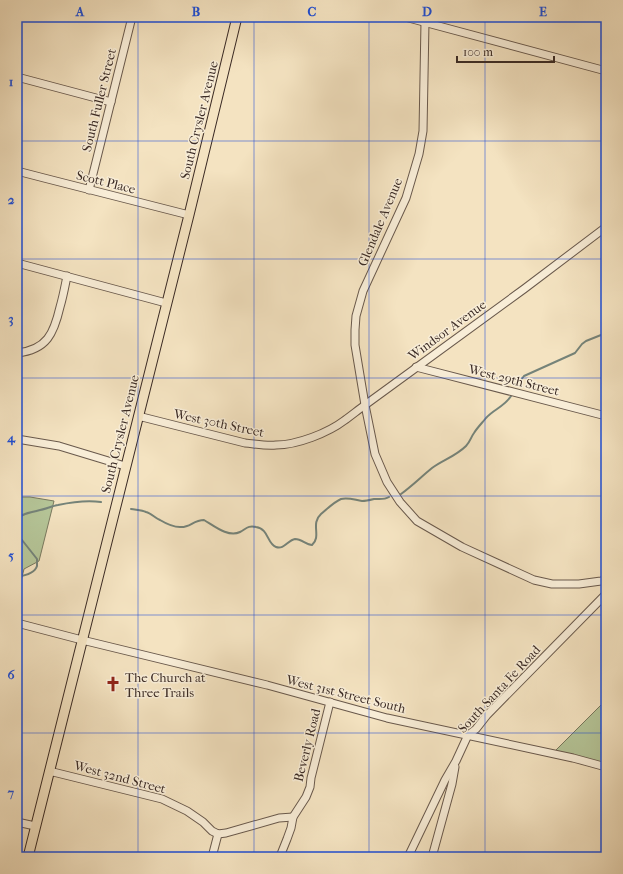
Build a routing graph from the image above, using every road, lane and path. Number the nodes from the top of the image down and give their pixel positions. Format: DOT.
graph roads {
  1 [pos="237,17"];
  2 [pos="405,17"];
  3 [pos="130,18"];
  4 [pos="425,22"];
  5 [pos="606,71"];
  6 [pos="17,77"];
  7 [pos="111,102"];
  8 [pos="17,171"];
  9 [pos="89,190"];
  10 [pos="189,215"];
  11 [pos="606,227"];
  12 [pos="17,263"];
  13 [pos="68,276"];
  14 [pos="166,303"];
  15 [pos="17,353"];
  16 [pos="416,367"];
  17 [pos="364,405"];
  18 [pos="138,416"];
  19 [pos="606,416"];
  20 [pos="17,439"];
  21 [pos="296,442"];
  22 [pos="125,466"];
  23 [pos="606,580"];
  24 [pos="606,594"];
  25 [pos="17,623"];
  26 [pos="82,640"];
  27 [pos="330,702"];
  28 [pos="468,735"];
  29 [pos="456,761"];
  30 [pos="606,767"];
  31 [pos="49,771"];
  32 [pos="293,817"];
  33 [pos="17,822"];
  34 [pos="35,826"];
  35 [pos="218,834"];
  36 [pos="28,857"];
  37 [pos="212,857"];
  38 [pos="278,857"];
  39 [pos="408,857"];
  40 [pos="432,857"];
  1 -- 10 [label="main road, South Crysler Avenue"];
  2 -- 4 [label="street"];
  3 -- 7 [label="street, South Fuller Street"];
  4 -- 5 [label="street"];
  4 -- 17 [label="street, Glendale Avenue"];
  6 -- 7 [label="street"];
  7 -- 9 [label="street, South Fuller Street"];
  8 -- 9 [label="street, Scott Place"];
  9 -- 10 [label="street, Scott Place"];
  10 -- 14 [label="main road, South Crysler Avenue"];
  11 -- 16 [label="street, Windsor Avenue"];
  12 -- 13 [label="street"];
  13 -- 14 [label="street"];
  13 -- 15 [label="street"];
  14 -- 18 [label="main road, South Crysler Avenue"];
  16 -- 17 [label="street, Windsor Avenue"];
  16 -- 19 [label="street, West 29th Street"];
  17 -- 21 [label="street, Windsor Avenue"];
  17 -- 23 [label="street, Glendale Avenue"];
  18 -- 21 [label="street, West 30th Street"];
  18 -- 22 [label="main road, South Crysler Avenue"];
  20 -- 22 [label="street"];
  22 -- 26 [label="main road, South Crysler Avenue"];
  24 -- 28 [label="street, South Santa Fe Road"];
  25 -- 26 [label="street, West 31st Street South"];
  26 -- 27 [label="street, West 31st Street South"];
  26 -- 31 [label="main road, South Crysler Avenue"];
  27 -- 28 [label="street, West 31st Street South"];
  27 -- 32 [label="street, Beverly Road"];
  28 -- 29 [label="street, South Santa Fe Road"];
  28 -- 30 [label="street, West 31st Street South"];
  29 -- 39 [label="street, South Santa Fe Road"];
  29 -- 40 [label="street"];
  31 -- 34 [label="main road, South Crysler Avenue"];
  31 -- 35 [label="street, West 32nd Street"];
  32 -- 35 [label="street"];
  32 -- 38 [label="street, Beverly Road"];
  33 -- 34 [label="street"];
  34 -- 36 [label="main road, South Crysler Avenue"];
  35 -- 37 [label="street"];
}
